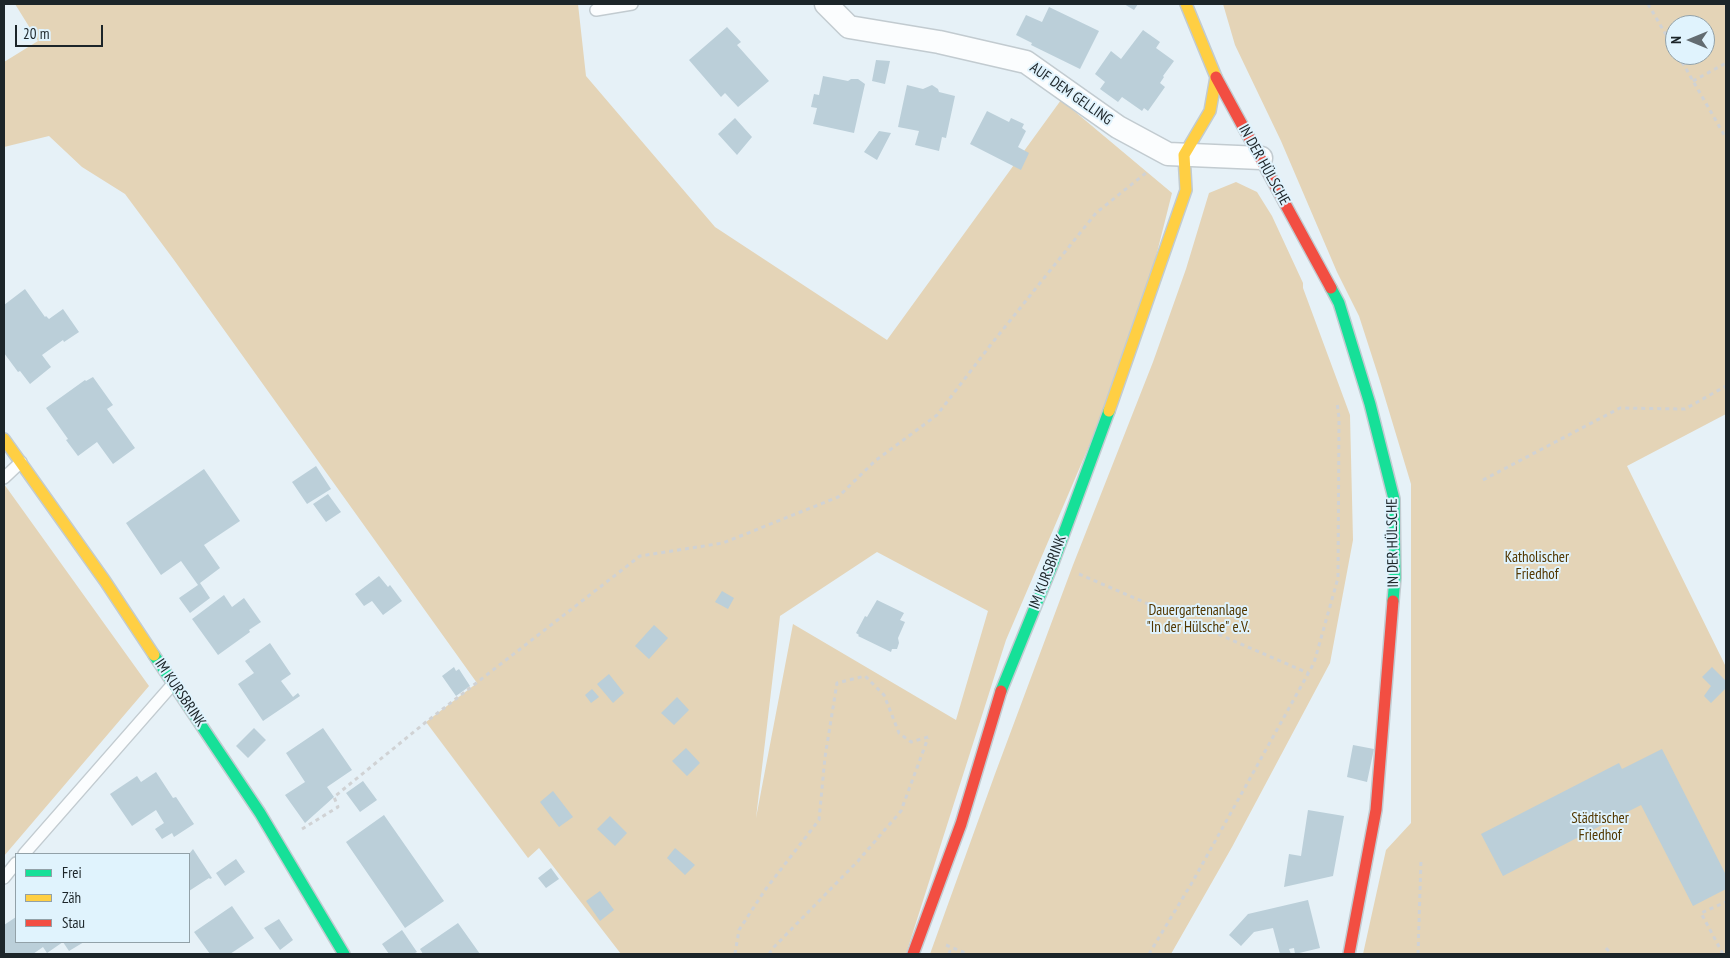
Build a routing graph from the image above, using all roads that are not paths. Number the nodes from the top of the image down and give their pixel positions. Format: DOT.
graph roads {
  1 [pos="632,4"];
  2 [pos="826,4"];
  3 [pos="1186,4"];
  4 [pos="596,10"];
  5 [pos="1216,78"];
  6 [pos="1176,154"];
  7 [pos="1261,158"];
  8 [pos="4,439"];
  9 [pos="21,462"];
  10 [pos="4,478"];
  11 [pos="174,684"];
  12 [pos="25,853"];
  13 [pos="15,864"];
  14 [pos="4,878"];
  15 [pos="344,954"];
  16 [pos="913,954"];
  17 [pos="1349,954"];
  1 -- 4 [label="lane"];
  2 -- 6 [label="street, AUF DEM GELLING"];
  3 -- 5 [label="street, IN DER HÜLSCHE"];
  5 -- 6 [label="street"];
  5 -- 7 [label="street, IN DER HÜLSCHE"];
  6 -- 7 [label="street, AUF DEM GELLING"];
  6 -- 16 [label="street, IM KURSBRINK"];
  7 -- 17 [label="street, IN DER HÜLSCHE"];
  8 -- 9 [label="street, IM KURSBRINK"];
  9 -- 10 [label="lane"];
  9 -- 11 [label="street, IM KURSBRINK"];
  11 -- 12 [label="lane"];
  11 -- 15 [label="street, IM KURSBRINK"];
  13 -- 14 [label="lane"];
}
